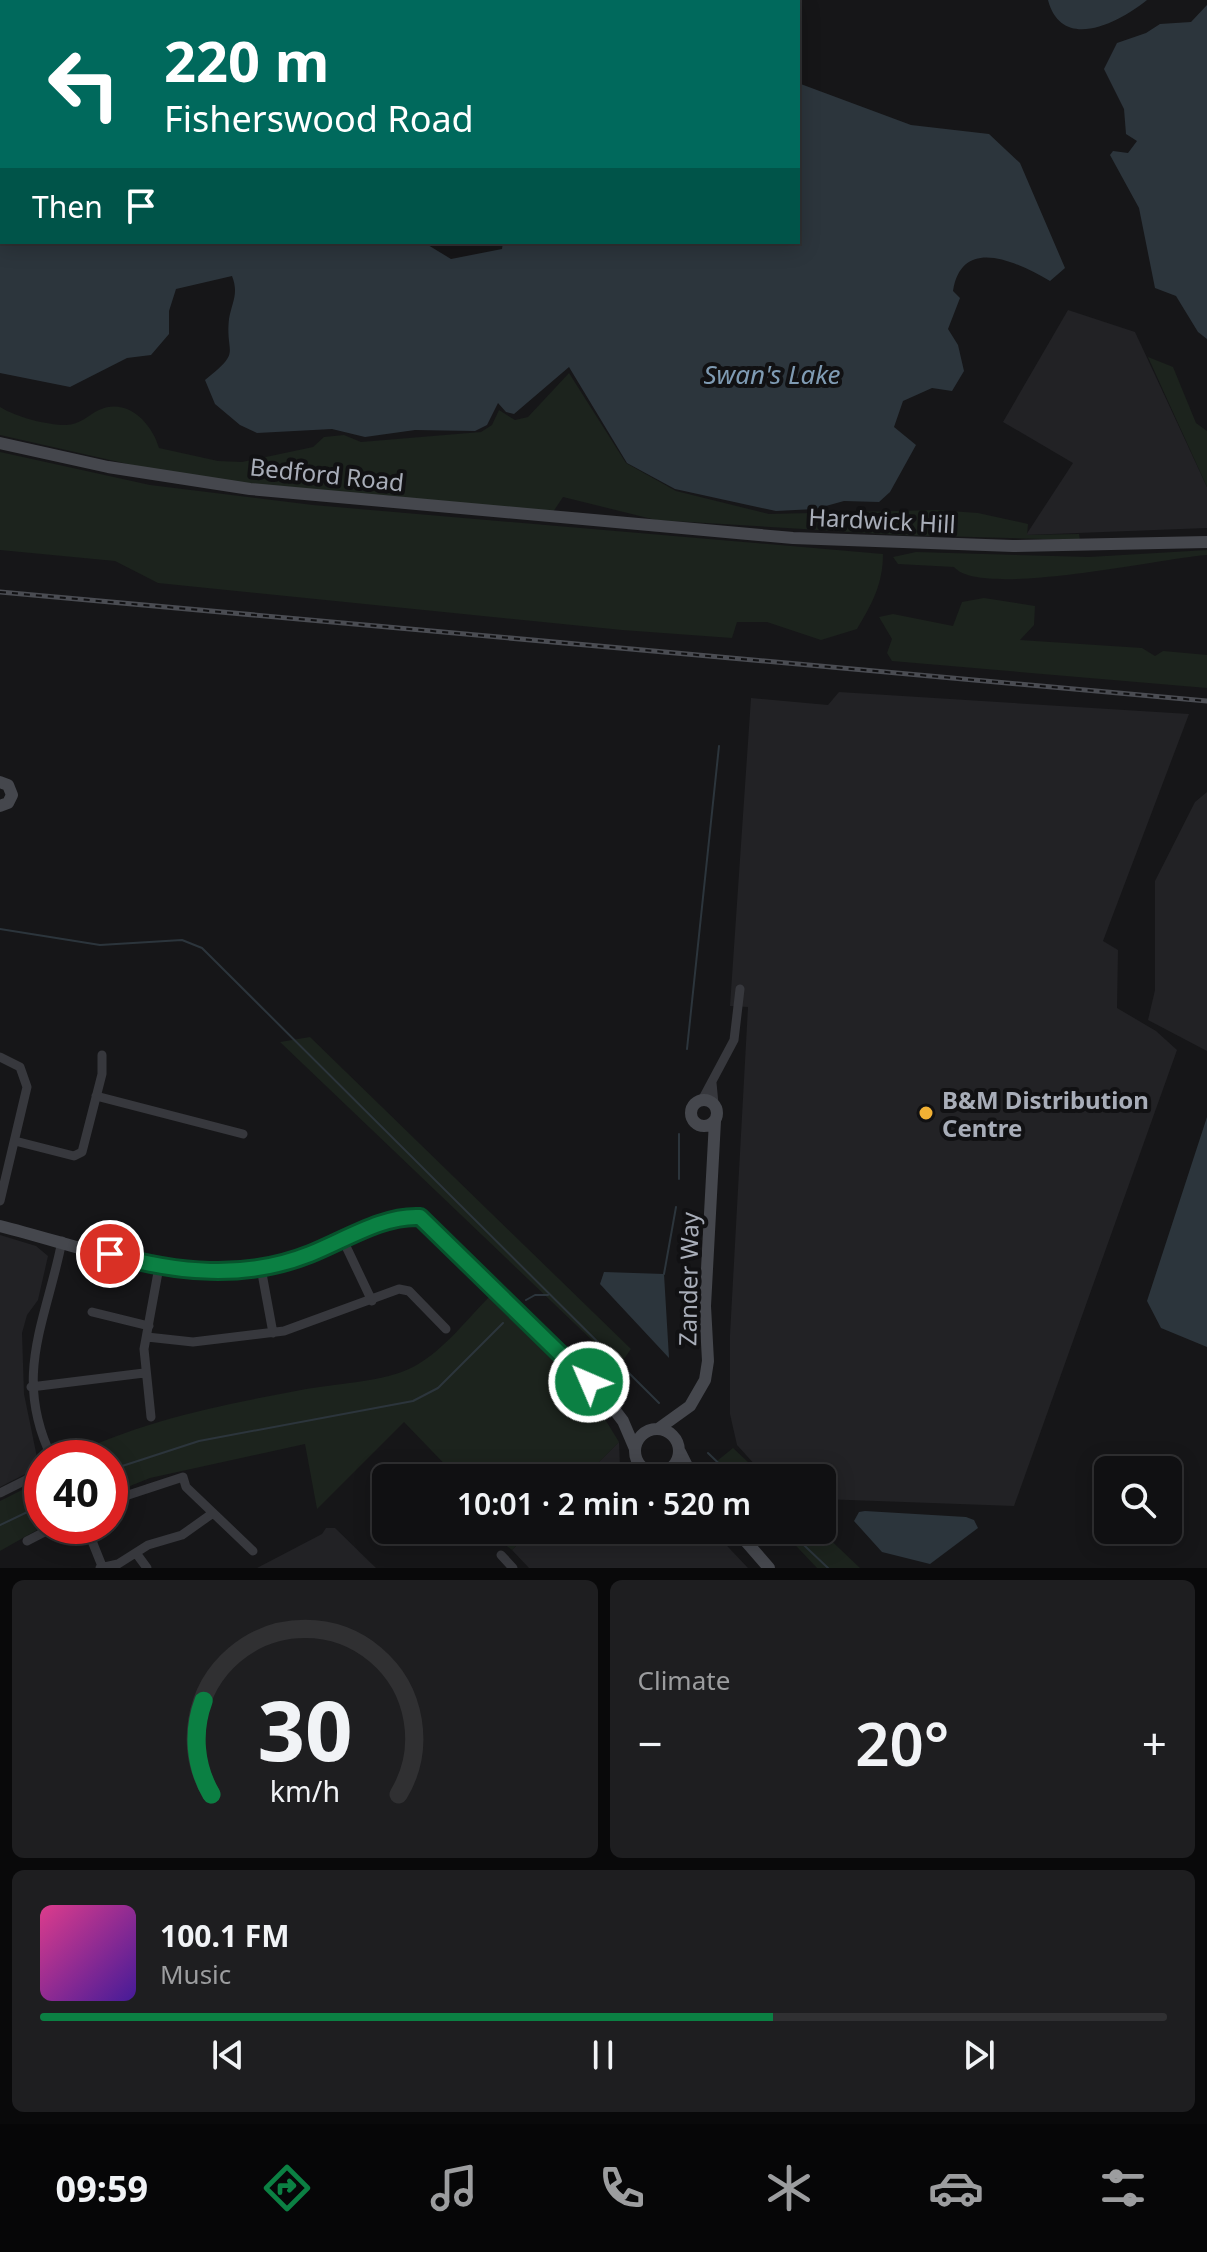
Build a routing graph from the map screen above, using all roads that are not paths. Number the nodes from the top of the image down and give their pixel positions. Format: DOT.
graph roads {
  1 [pos="0,443"];
  2 [pos="653,526"];
  3 [pos="1207,542"];
  4 [pos="0,782"];
  5 [pos="0,806"];
  6 [pos="740,989"];
  7 [pos="102,1055"];
  8 [pos="0,1057"];
  9 [pos="96,1096"];
  10 [pos="708,1102"];
  11 [pos="715,1121"];
  12 [pos="699,1127"];
  13 [pos="243,1134"];
  14 [pos="15,1140"];
  15 [pos="714,1149"];
  16 [pos="0,1201"];
  17 [pos="0,1226"];
  18 [pos="343,1240"];
  19 [pos="62,1241"];
  20 [pos="159,1267"];
  21 [pos="261,1268"];
  22 [pos="372,1301"];
  23 [pos="92,1312"];
  24 [pos="149,1326"];
  25 [pos="446,1329"];
  26 [pos="273,1333"];
  27 [pos="147,1337"];
  28 [pos="144,1373"];
  29 [pos="31,1387"];
  30 [pos="690,1406"];
  31 [pos="151,1417"];
  32 [pos="623,1421"];
  33 [pos="653,1430"];
  34 [pos="43,1440"];
  35 [pos="678,1446"];
  36 [pos="635,1449"];
  37 [pos="640,1464"];
  38 [pos="675,1464"];
  39 [pos="686,1464"];
  40 [pos="24,1481"];
  41 [pos="0,1493"];
  42 [pos="128,1494"];
  43 [pos="213,1513"];
  44 [pos="93,1544"];
  45 [pos="748,1544"];
  46 [pos="253,1551"];
  47 [pos="136,1553"];
  48 [pos="501,1555"];
  49 [pos="101,1567"];
  50 [pos="147,1568"];
  51 [pos="513,1568"];
  52 [pos="769,1568"];
  1 -- 2 [label="street, Bedford Road"];
  2 -- 3 [label="street, Hardwick Hill"];
  4 -- 5 [label="street"];
  6 -- 10 [label="street"];
  7 -- 9 [label="street"];
  8 -- 14 [label="street"];
  9 -- 13 [label="street"];
  9 -- 14 [label="street"];
  10 -- 11 [label="street"];
  10 -- 12 [label="street"];
  11 -- 12 [label="street"];
  11 -- 15 [label="street, Zander Way"];
  12 -- 15 [label="street"];
  14 -- 16 [label="street"];
  15 -- 30 [label="street, Zander Way"];
  17 -- 19 [label="street"];
  18 -- 21 [label="street"];
  18 -- 22 [label="street"];
  18 -- 32 [label="street"];
  19 -- 20 [label="street"];
  19 -- 29 [label="street"];
  20 -- 21 [label="street"];
  20 -- 24 [label="street"];
  21 -- 26 [label="street"];
  22 -- 25 [label="street"];
  22 -- 26 [label="street"];
  23 -- 24 [label="street"];
  24 -- 27 [label="street"];
  26 -- 27 [label="street"];
  27 -- 28 [label="street"];
  28 -- 29 [label="street"];
  28 -- 31 [label="street"];
  29 -- 34 [label="street"];
  30 -- 33 [label="street"];
  30 -- 35 [label="street, Zander Way"];
  32 -- 33 [label="street"];
  32 -- 36 [label="street"];
  33 -- 35 [label="street"];
  33 -- 36 [label="street"];
  35 -- 38 [label="street"];
  35 -- 39 [label="street"];
  36 -- 37 [label="street"];
  40 -- 41 [label="street"];
  42 -- 43 [label="street"];
  43 -- 46 [label="street"];
  43 -- 47 [label="street"];
  44 -- 49 [label="street"];
  45 -- 52 [label="street"];
  47 -- 49 [label="street"];
  47 -- 50 [label="street"];
  48 -- 51 [label="street"];
}
